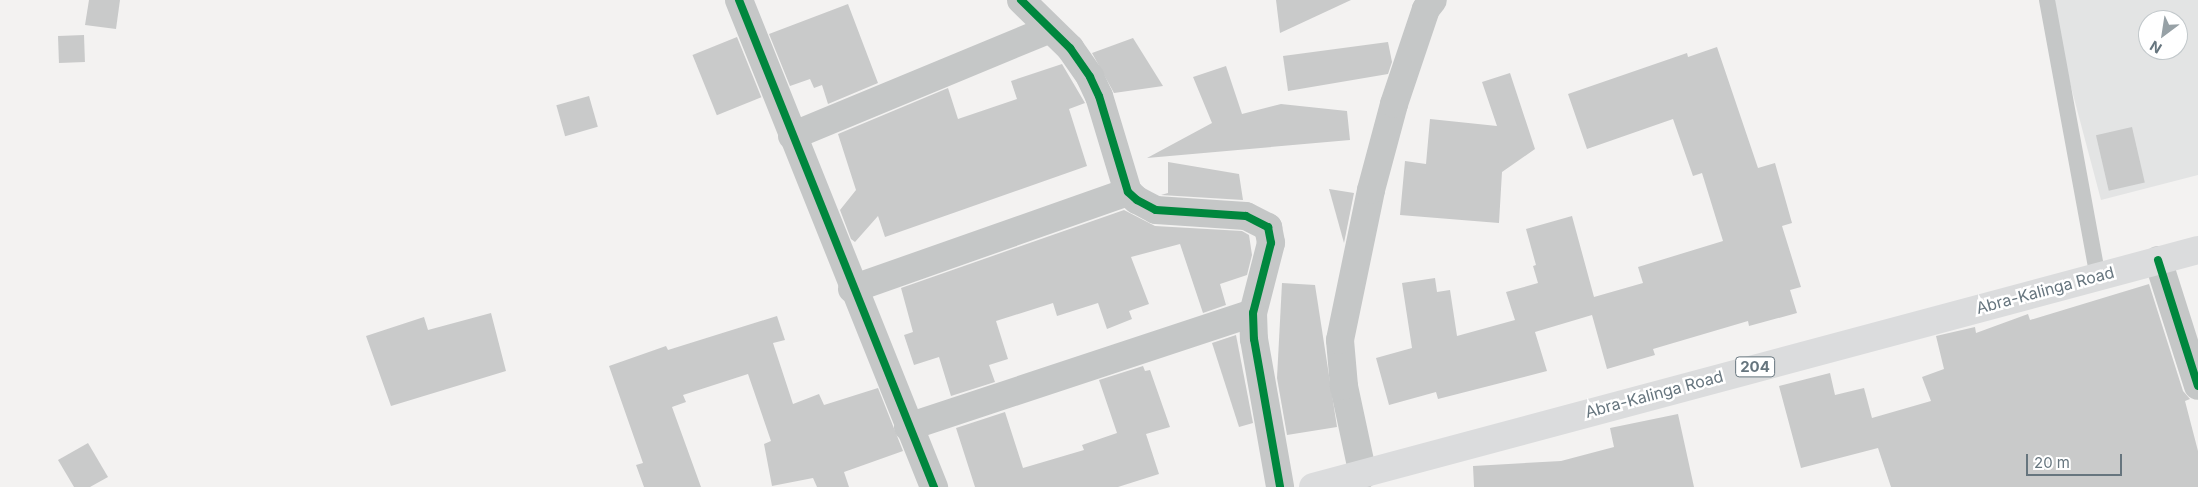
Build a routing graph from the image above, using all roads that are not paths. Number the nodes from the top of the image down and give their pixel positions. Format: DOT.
graph roads {
  1 [pos="739,0"];
  2 [pos="1020,0"];
  3 [pos="2047,0"];
  4 [pos="1427,3"];
  5 [pos="1050,29"];
  6 [pos="792,136"];
  7 [pos="1128,192"];
  8 [pos="2198,250"];
  9 [pos="2158,260"];
  10 [pos="2098,277"];
  11 [pos="852,289"];
  12 [pos="1254,313"];
  13 [pos="2198,386"];
  14 [pos="908,427"];
  15 [pos="1363,475"];
  16 [pos="934,487"];
  17 [pos="1280,487"];
  18 [pos="1313,487"];
  1 -- 6 [label="street"];
  2 -- 5 [label="street"];
  3 -- 10 [label="lane"];
  4 -- 15 [label="street"];
  5 -- 6 [label="street"];
  5 -- 7 [label="street"];
  6 -- 11 [label="street"];
  7 -- 11 [label="street"];
  7 -- 12 [label="street"];
  8 -- 9 [label="main road, Abra-Kalinga Road / 204"];
  9 -- 10 [label="main road, Abra-Kalinga Road / 204"];
  9 -- 13 [label="street"];
  10 -- 15 [label="main road, Abra-Kalinga Road / 204"];
  11 -- 14 [label="street"];
  12 -- 14 [label="street"];
  12 -- 17 [label="street"];
  14 -- 16 [label="street"];
  15 -- 18 [label="main road, Abra-Kalinga Road / 204"];
}
